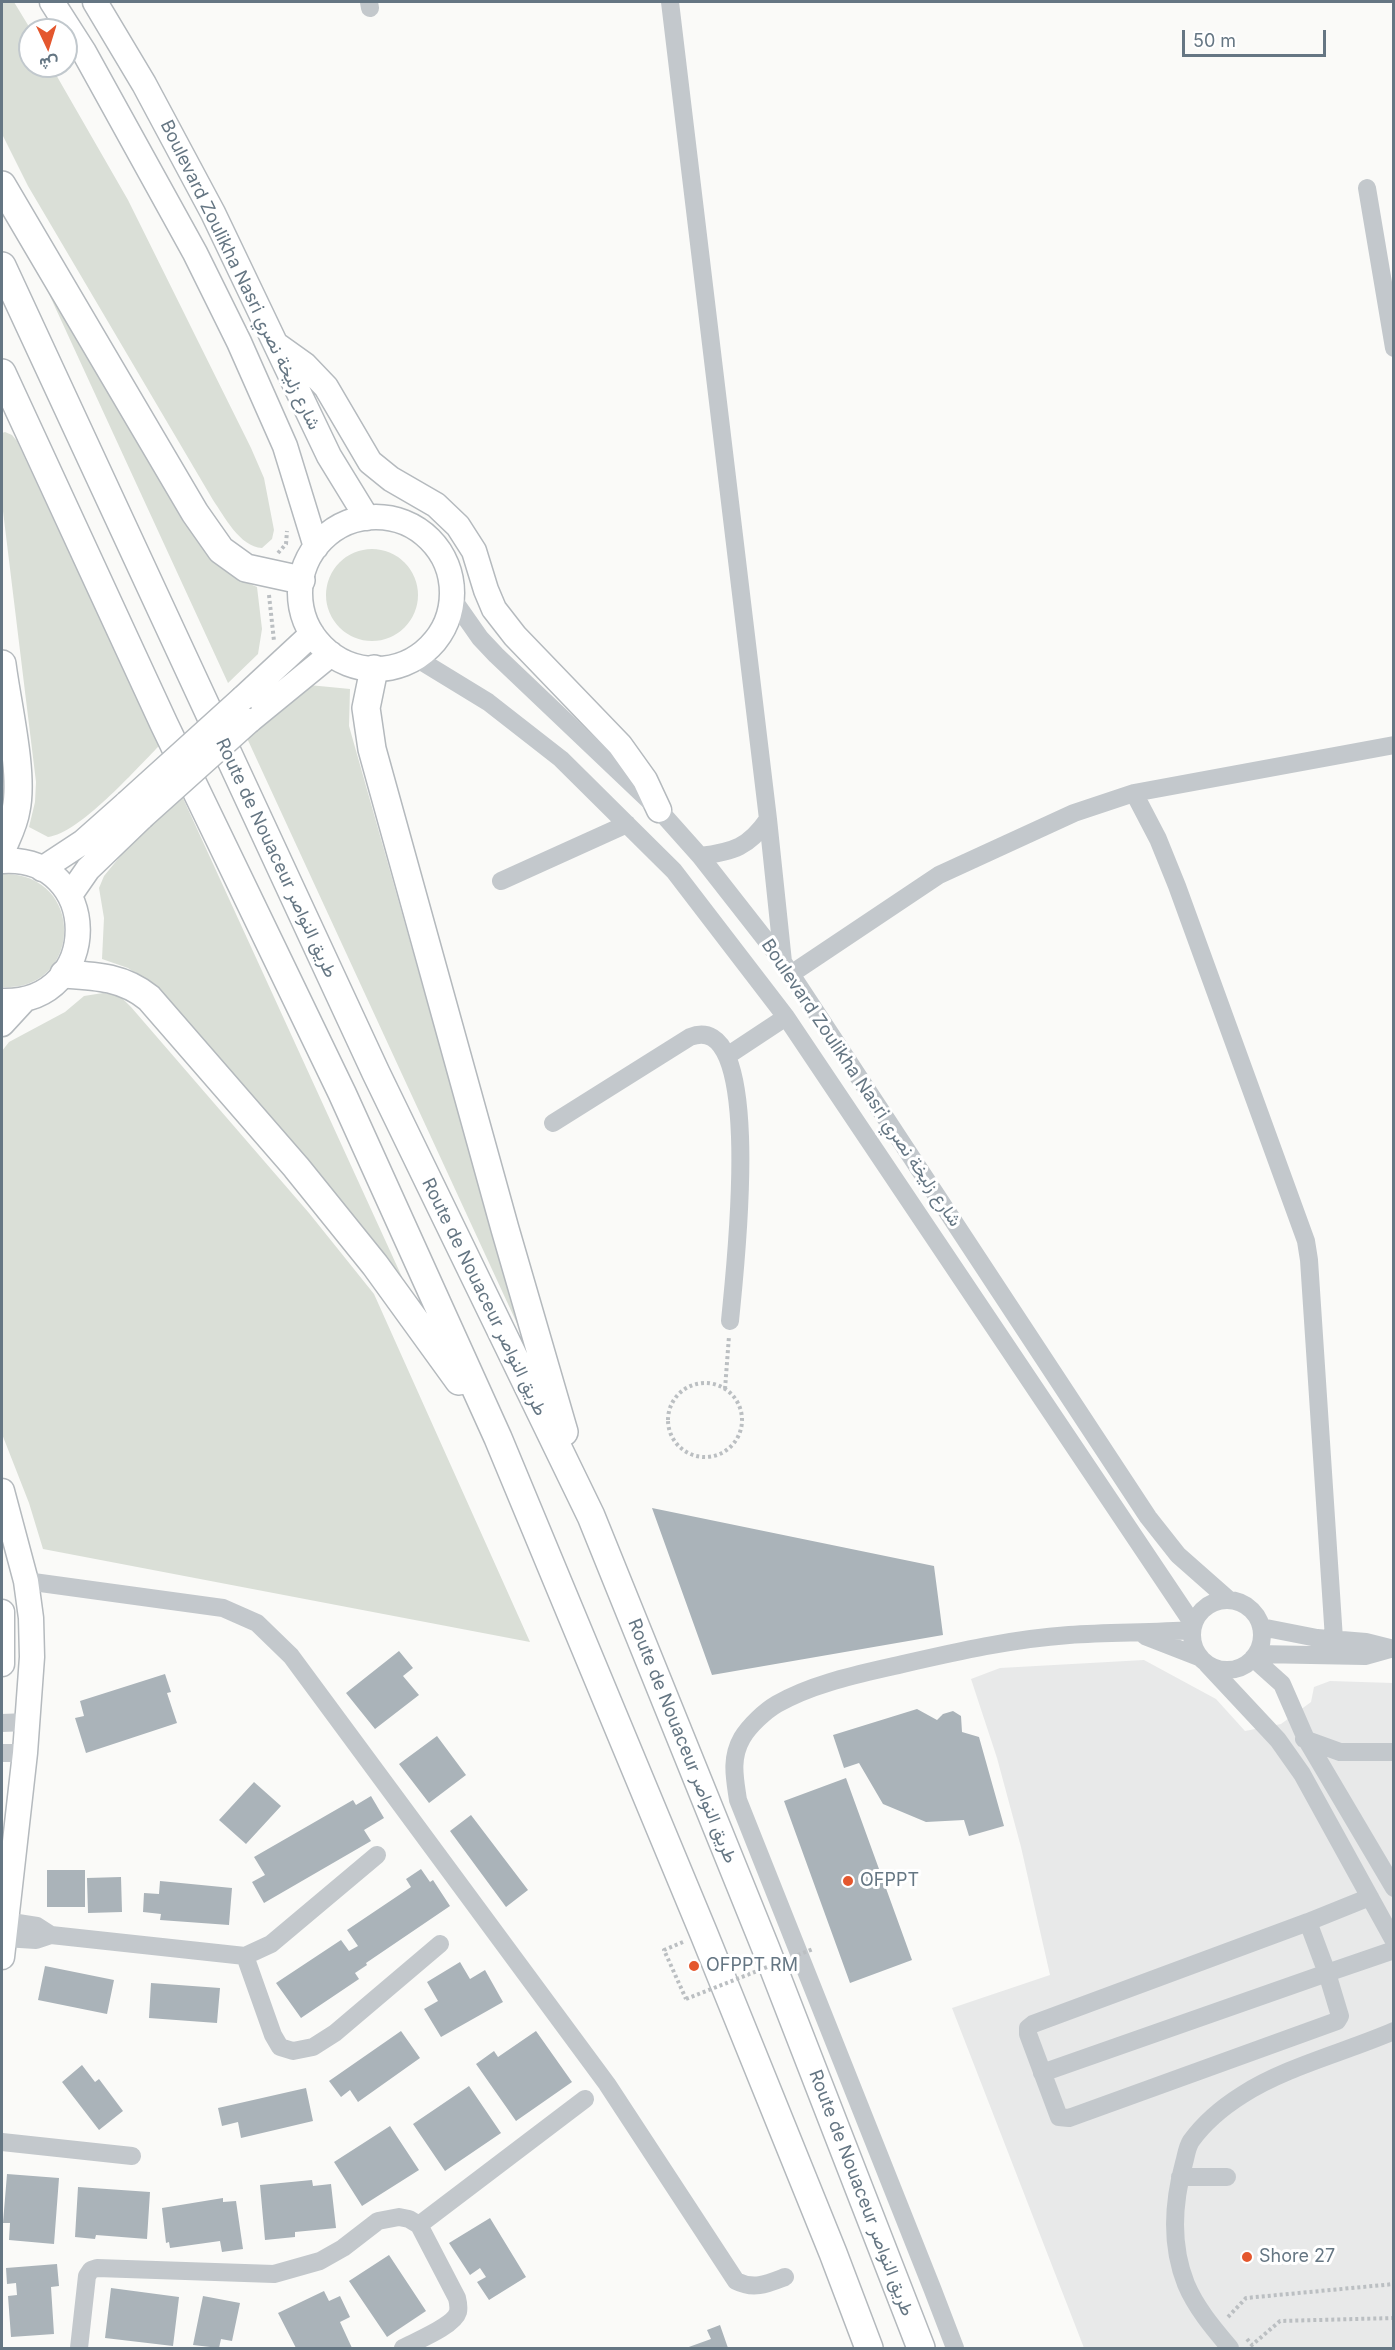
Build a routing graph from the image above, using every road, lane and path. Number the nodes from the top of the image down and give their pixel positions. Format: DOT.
graph roads {
  1 [pos="52,2"];
  2 [pos="95,2"];
  3 [pos="670,2"];
  4 [pos="2,185"];
  5 [pos="1367,188"];
  6 [pos="2,266"];
  7 [pos="277,345"];
  8 [pos="1394,348"];
  9 [pos="2,373"];
  10 [pos="367,518"];
  11 [pos="286,524"];
  12 [pos="316,547"];
  13 [pos="273,556"];
  14 [pos="301,580"];
  15 [pos="269,591"];
  16 [pos="452,598"];
  17 [pos="312,634"];
  18 [pos="331,654"];
  19 [pos="287,658"];
  20 [pos="416,658"];
  21 [pos="2,664"];
  22 [pos="374,669"];
  23 [pos="1394,746"];
  24 [pos="1134,793"];
  25 [pos="134,810"];
  26 [pos="659,810"];
  27 [pos="768,819"];
  28 [pos="627,824"];
  29 [pos="2,849"];
  30 [pos="700,856"];
  31 [pos="2,861"];
  32 [pos="42,869"];
  33 [pos="501,881"];
  34 [pos="70,895"];
  35 [pos="787,968"];
  36 [pos="64,974"];
  37 [pos="13,1000"];
  38 [pos="786,1017"];
  39 [pos="2,1024"];
  40 [pos="727,1056"];
  41 [pos="553,1124"];
  42 [pos="730,1321"];
  43 [pos="725,1389"];
  44 [pos="498,1438"];
  45 [pos="2,1491"];
  46 [pos="591,1516"];
  47 [pos="26,1581"];
  48 [pos="1229,1600"];
  49 [pos="2,1612"];
  50 [pos="1192,1627"];
  51 [pos="1261,1627"];
  52 [pos="1140,1634"];
  53 [pos="1334,1639"];
  54 [pos="1392,1649"];
  55 [pos="1255,1656"];
  56 [pos="1203,1660"];
  57 [pos="2,1664"];
  58 [pos="27,1722"];
  59 [pos="2,1723"];
  60 [pos="1306,1739"];
  61 [pos="1278,1740"];
  62 [pos="1393,1751"];
  63 [pos="13,1753"];
  64 [pos="377,1855"];
  65 [pos="1394,1888"];
  66 [pos="1370,1897"];
  67 [pos="1308,1922"];
  68 [pos="3,1939"];
  69 [pos="1394,1941"];
  70 [pos="440,1944"];
  71 [pos="813,1949"];
  72 [pos="664,1950"];
  73 [pos="1394,1950"];
  74 [pos="245,1956"];
  75 [pos="1327,1973"];
  76 [pos="1394,2031"];
  77 [pos="1042,2073"];
  78 [pos="585,2099"];
  79 [pos="2,2142"];
  80 [pos="132,2156"];
  81 [pos="1227,2177"];
  82 [pos="1180,2178"];
  83 [pos="419,2225"];
  84 [pos="785,2277"];
  85 [pos="1394,2284"];
  86 [pos="1394,2318"];
  87 [pos="1233,2323"];
  88 [pos="1246,2338"];
  89 [pos="79,2349"];
  90 [pos="403,2349"];
  91 [pos="869,2349"];
  92 [pos="921,2349"];
  93 [pos="955,2349"];
  94 [pos="1230,2349"];
  1 -- 12 [label="main road, Boulevard Zoulikha Nasri شارع زليخة نصري"];
  2 -- 7 [label="main road, Boulevard Zoulikha Nasri شارع زليخة نصري"];
  3 -- 27 [label="street"];
  4 -- 14 [label="highway"];
  5 -- 8 [label="street"];
  6 -- 46 [label="highway, Route de Nouaceur طريق النواصر"];
  7 -- 10 [label="main road, Boulevard Zoulikha Nasri شارع زليخة نصري"];
  7 -- 26 [label="main road"];
  9 -- 44 [label="highway"];
  10 -- 12 [label="main road"];
  10 -- 16 [label="main road"];
  11 -- 13 [label="path"];
  12 -- 14 [label="main road"];
  14 -- 17 [label="main road"];
  15 -- 19 [label="path"];
  16 -- 20 [label="main road"];
  16 -- 26 [label="street, Boulevard Zoulikha Nasri شارع زليخة نصري"];
  17 -- 18 [label="main road"];
  17 -- 19 [label="main road"];
  18 -- 22 [label="main road"];
  18 -- 25 [label="main road, bridge"];
  19 -- 25 [label="main road, bridge"];
  20 -- 22 [label="main road"];
  20 -- 28 [label="street, Boulevard Zoulikha Nasri شارع زليخة نصري"];
  21 -- 29 [label="highway"];
  22 -- 46 [label="highway"];
  23 -- 24 [label="street"];
  24 -- 35 [label="street"];
  24 -- 53 [label="street"];
  25 -- 32 [label="main road"];
  25 -- 34 [label="main road"];
  26 -- 30 [label="street, Boulevard Zoulikha Nasri شارع زليخة نصري"];
  27 -- 30 [label="street"];
  27 -- 35 [label="street"];
  28 -- 33 [label="street"];
  28 -- 38 [label="street, Boulevard Zoulikha Nasri شارع زليخة نصري"];
  30 -- 35 [label="street, Boulevard Zoulikha Nasri شارع زليخة نصري"];
  31 -- 32 [label="main road"];
  32 -- 34 [label="main road"];
  34 -- 36 [label="main road"];
  35 -- 48 [label="street, Boulevard Zoulikha Nasri شارع زليخة نصري"];
  36 -- 37 [label="main road"];
  36 -- 44 [label="highway"];
  37 -- 39 [label="main road"];
  38 -- 40 [label="street"];
  38 -- 50 [label="street, Boulevard Zoulikha Nasri شارع زليخة نصري"];
  40 -- 41 [label="street"];
  40 -- 42 [label="street"];
  42 -- 43 [label="path"];
  43 -- 43 [label="path"];
  44 -- 91 [label="highway"];
  45 -- 47 [label="main road"];
  46 -- 92 [label="highway, Route de Nouaceur طريق النواصر"];
  47 -- 58 [label="main road"];
  47 -- 84 [label="street"];
  48 -- 50 [label="street"];
  48 -- 51 [label="street"];
  49 -- 57 [label="main road"];
  50 -- 52 [label="street"];
  50 -- 56 [label="street"];
  51 -- 53 [label="street"];
  51 -- 55 [label="street"];
  52 -- 56 [label="street"];
  52 -- 93 [label="street"];
  53 -- 54 [label="street"];
  54 -- 55 [label="street"];
  55 -- 56 [label="street"];
  55 -- 60 [label="street"];
  56 -- 61 [label="street"];
  58 -- 59 [label="street"];
  58 -- 63 [label="main road"];
  60 -- 61 [label="street"];
  60 -- 62 [label="street"];
  60 -- 65 [label="street"];
  61 -- 66 [label="street"];
  63 -- 68 [label="main road"];
  64 -- 74 [label="street"];
  66 -- 67 [label="street"];
  66 -- 69 [label="street"];
  67 -- 75 [label="street"];
  67 -- 77 [label="street"];
  68 -- 74 [label="street"];
  70 -- 74 [label="street"];
  71 -- 72 [label="path, bridge"];
  73 -- 75 [label="street"];
  75 -- 77 [label="street"];
  75 -- 77 [label="street"];
  76 -- 82 [label="street"];
  78 -- 83 [label="street"];
  79 -- 80 [label="street"];
  81 -- 82 [label="street"];
  82 -- 94 [label="street"];
  83 -- 89 [label="street"];
  83 -- 90 [label="street"];
  85 -- 87 [label="path"];
  86 -- 88 [label="path"];
}
